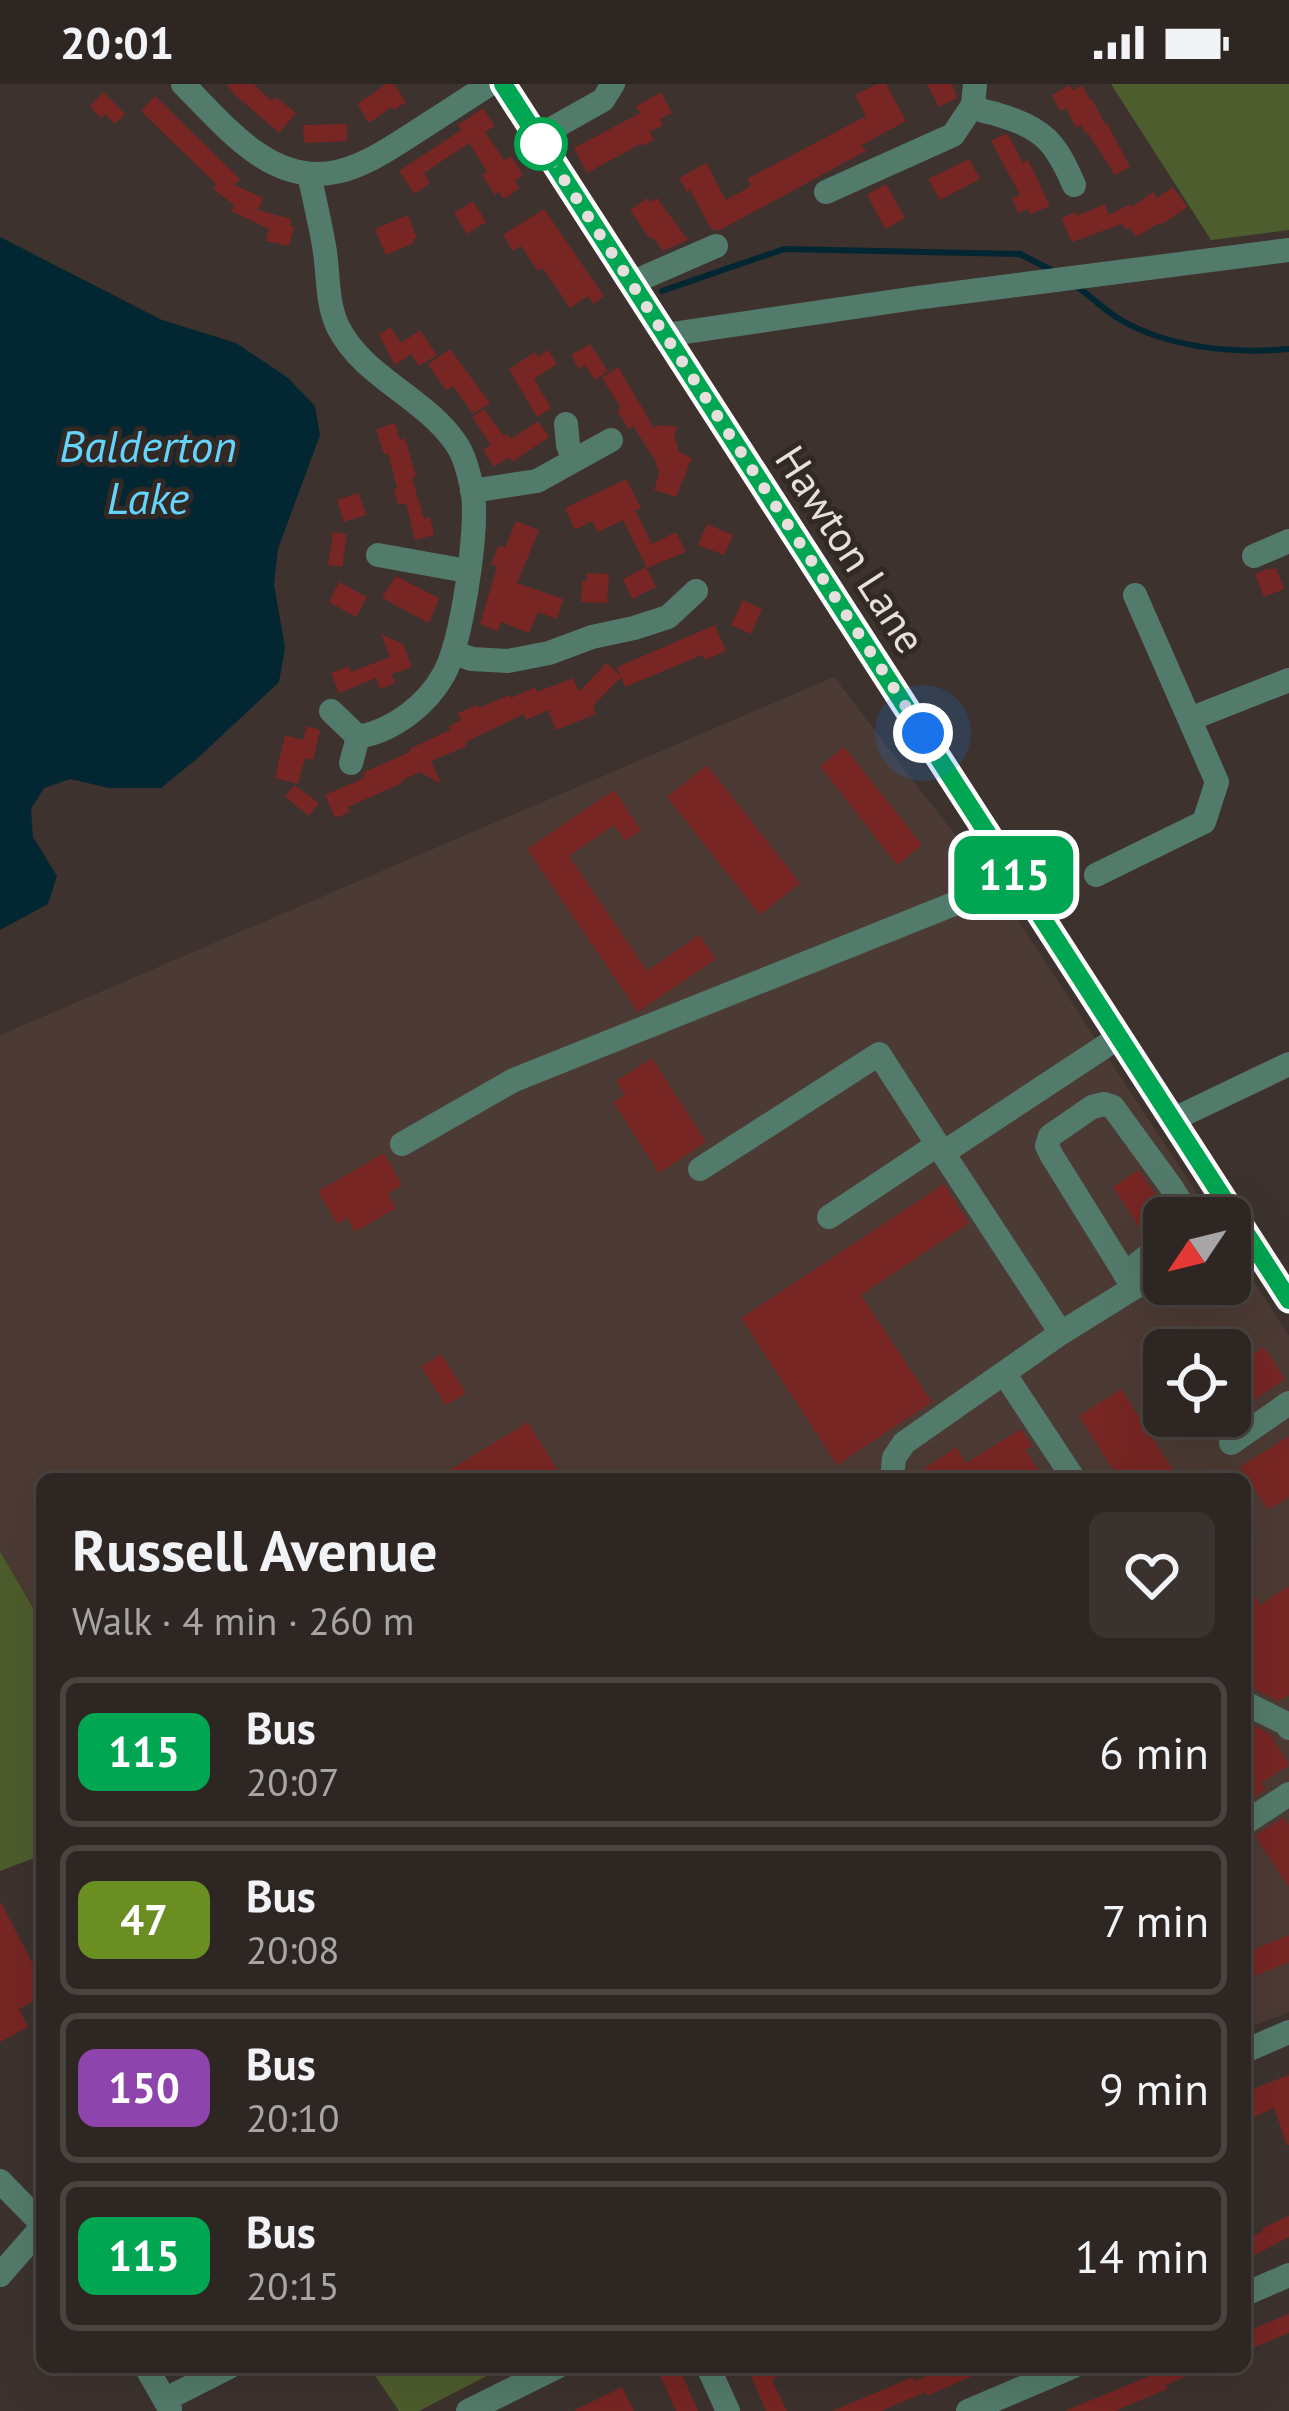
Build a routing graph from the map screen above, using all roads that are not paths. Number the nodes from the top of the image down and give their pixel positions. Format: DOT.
graph roads {
  1 [pos="183,84"];
  2 [pos="490,84"];
  3 [pos="503,84"];
  4 [pos="613,84"];
  5 [pos="974,94"];
  6 [pos="537,137"];
  7 [pos="309,174"];
  8 [pos="1074,185"];
  9 [pos="826,191"];
  10 [pos="716,246"];
  11 [pos="1289,250"];
  12 [pos="631,283"];
  13 [pos="665,335"];
  14 [pos="566,424"];
  15 [pos="611,440"];
  16 [pos="574,460"];
  17 [pos="472,491"];
  18 [pos="1289,541"];
  19 [pos="378,556"];
  20 [pos="1254,556"];
  21 [pos="467,572"];
  22 [pos="697,591"];
  23 [pos="1135,596"];
  24 [pos="454,652"];
  25 [pos="1289,680"];
  26 [pos="332,711"];
  27 [pos="1190,719"];
  28 [pos="358,737"];
  29 [pos="352,763"];
  30 [pos="1096,875"];
  31 [pos="1016,878"];
  32 [pos="1119,1037"];
  33 [pos="1289,1064"];
  34 [pos="1172,1120"];
  35 [pos="402,1144"];
  36 [pos="940,1149"];
  37 [pos="700,1169"];
  38 [pos="1178,1197"];
  39 [pos="1217,1197"];
  40 [pos="829,1217"];
  41 [pos="1251,1248"];
  42 [pos="1143,1266"];
  43 [pos="1143,1276"];
  44 [pos="1129,1281"];
  45 [pos="1289,1300"];
  46 [pos="1061,1333"];
  47 [pos="1004,1373"];
  48 [pos="1289,1403"];
  49 [pos="1231,1443"];
  50 [pos="893,1473"];
  51 [pos="1070,1473"];
  52 [pos="1251,1706"];
  53 [pos="1289,1728"];
  54 [pos="1289,1794"];
  55 [pos="1251,1819"];
  56 [pos="1289,2032"];
  57 [pos="1251,2048"];
  58 [pos="0,2181"];
  59 [pos="36,2220"];
  60 [pos="36,2233"];
  61 [pos="0,2275"];
  62 [pos="1289,2275"];
  63 [pos="1251,2291"];
  64 [pos="150,2373"];
  65 [pos="220,2373"];
  66 [pos="545,2373"];
  67 [pos="711,2373"];
  68 [pos="1058,2373"];
  69 [pos="169,2405"];
  70 [pos="469,2411"];
  71 [pos="728,2411"];
  72 [pos="968,2411"];
  1 -- 7 [label="street"];
  2 -- 7 [label="street"];
  3 -- 6 [label="street, Hawton Lane"];
  4 -- 6 [label="street"];
  5 -- 8 [label="street"];
  5 -- 9 [label="street"];
  6 -- 12 [label="street, Hawton Lane"];
  7 -- 17 [label="street"];
  10 -- 12 [label="street"];
  11 -- 13 [label="street"];
  12 -- 13 [label="street, Hawton Lane"];
  13 -- 31 [label="street, Hawton Lane"];
  14 -- 16 [label="street"];
  15 -- 16 [label="street"];
  16 -- 17 [label="street"];
  17 -- 21 [label="street"];
  18 -- 20 [label="street"];
  19 -- 21 [label="street"];
  21 -- 24 [label="street"];
  22 -- 24 [label="street"];
  23 -- 27 [label="street"];
  24 -- 28 [label="street"];
  25 -- 27 [label="street"];
  26 -- 28 [label="street"];
  27 -- 30 [label="street"];
  28 -- 29 [label="street"];
  31 -- 32 [label="street, Hawton Lane"];
  31 -- 35 [label="street"];
  32 -- 34 [label="street, Hawton Lane"];
  32 -- 36 [label="street"];
  33 -- 34 [label="street"];
  34 -- 39 [label="street, Hawton Lane"];
  36 -- 37 [label="street"];
  36 -- 40 [label="street"];
  36 -- 46 [label="street"];
  38 -- 44 [label="street"];
  41 -- 45 [label="street, Hawton Lane"];
  42 -- 44 [label="street"];
  43 -- 44 [label="street"];
  44 -- 46 [label="street"];
  46 -- 47 [label="street"];
  47 -- 50 [label="street"];
  47 -- 51 [label="street"];
  48 -- 49 [label="street"];
  52 -- 53 [label="street"];
  54 -- 55 [label="street"];
  56 -- 57 [label="street"];
  58 -- 59 [label="street"];
  60 -- 61 [label="street"];
  62 -- 63 [label="street"];
  64 -- 69 [label="street"];
  65 -- 69 [label="street"];
  66 -- 70 [label="street"];
  67 -- 71 [label="street"];
  68 -- 72 [label="street"];
}
